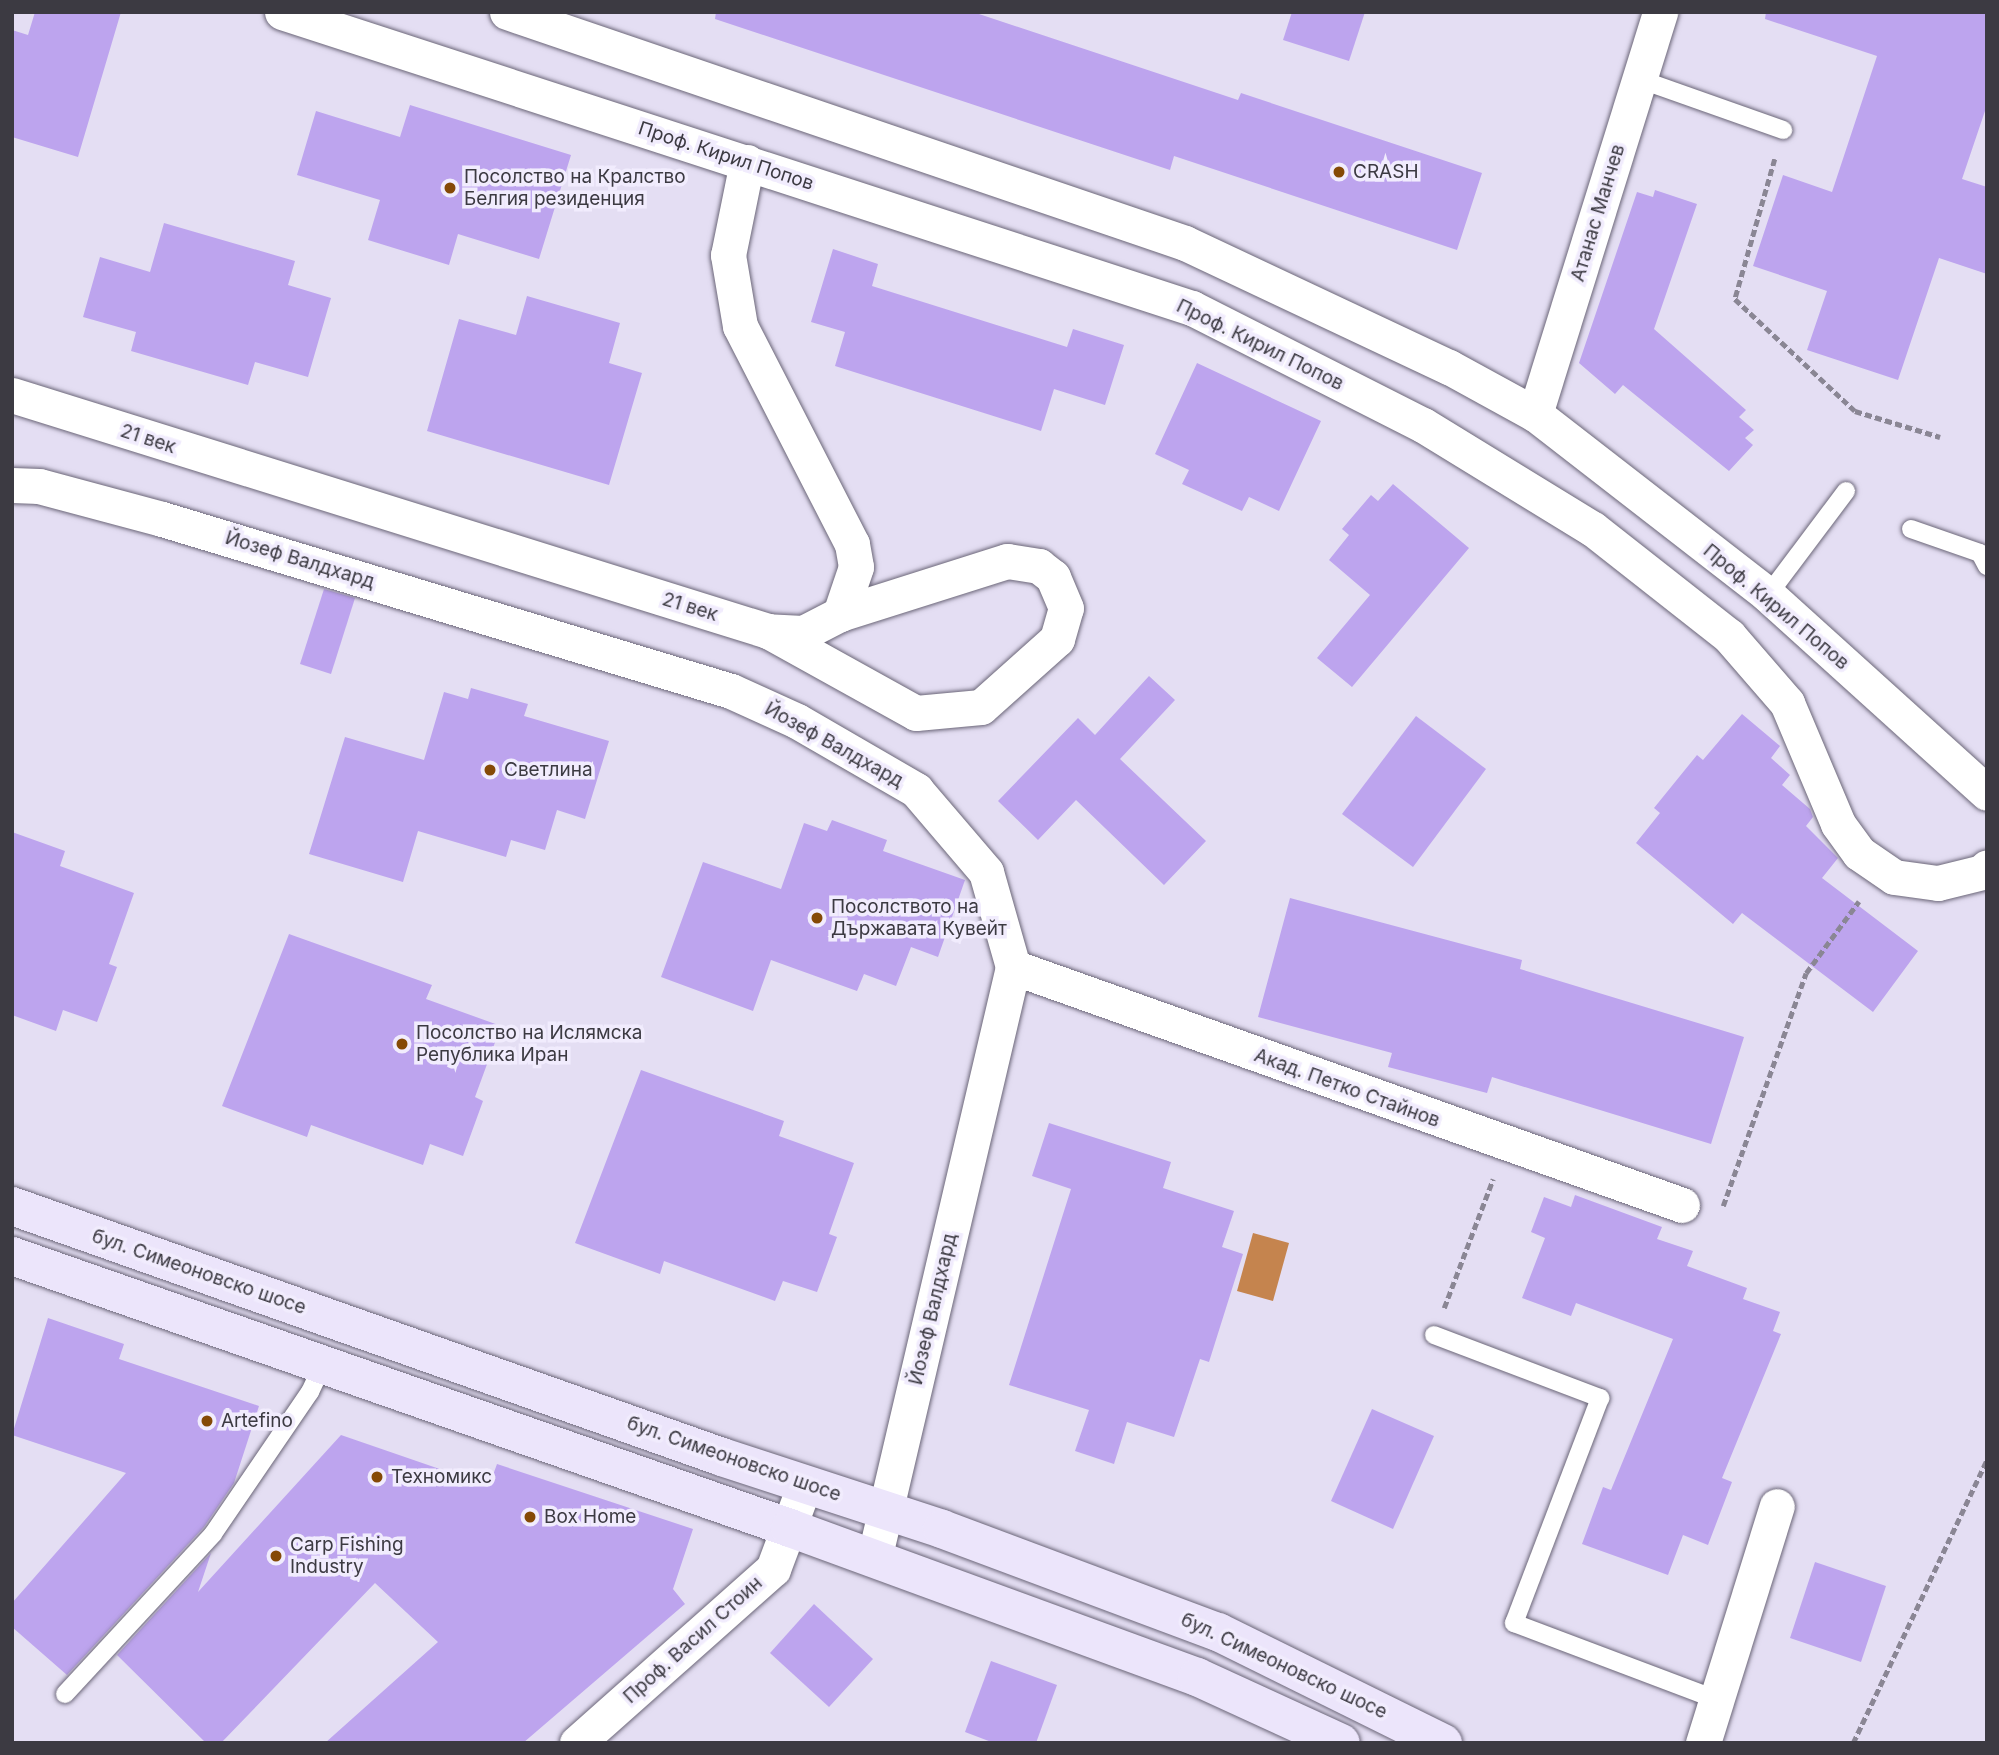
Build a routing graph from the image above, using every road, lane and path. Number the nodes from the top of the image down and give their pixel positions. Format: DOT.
graph roads {
  1 [pos="282,12"];
  2 [pos="507,12"];
  3 [pos="1660,12"];
  4 [pos="1639,79"];
  5 [pos="1783,130"];
  6 [pos="747,162"];
  7 [pos="12,395"];
  8 [pos="1535,414"];
  9 [pos="1940,437"];
  10 [pos="12,485"];
  11 [pos="1846,491"];
  12 [pos="1911,529"];
  13 [pos="1987,566"];
  14 [pos="1768,595"];
  15 [pos="841,614"];
  16 [pos="768,631"];
  17 [pos="1987,793"];
  18 [pos="1987,867"];
  19 [pos="1882,869"];
  20 [pos="1013,967"];
  21 [pos="1490,1186"];
  22 [pos="1682,1205"];
  23 [pos="12,1206"];
  24 [pos="12,1256"];
  25 [pos="1434,1335"];
  26 [pos="323,1364"];
  27 [pos="1987,1460"];
  28 [pos="805,1484"];
  29 [pos="1777,1506"];
  30 [pos="885,1510"];
  31 [pos="790,1528"];
  32 [pos="874,1559"];
  33 [pos="65,1694"];
  34 [pos="1718,1700"];
  35 [pos="577,1743"];
  36 [pos="1341,1743"];
  37 [pos="1443,1743"];
  38 [pos="1703,1743"];
  39 [pos="1853,1743"];
  1 -- 6 [label="street, Проф. Кирил Попов"];
  2 -- 8 [label="street, Проф. Кирил Попов"];
  3 -- 4 [label="street, Атанас Манчев"];
  4 -- 5 [label="lane"];
  4 -- 8 [label="street, Атанас Манчев"];
  5 -- 9 [label="path"];
  6 -- 15 [label="street"];
  6 -- 19 [label="street, Проф. Кирил Попов"];
  7 -- 16 [label="street, 21 век"];
  8 -- 14 [label="street, Проф. Кирил Попов"];
  10 -- 20 [label="street, Йозеф Валдхард"];
  11 -- 14 [label="lane"];
  12 -- 13 [label="lane"];
  14 -- 17 [label="street, Проф. Кирил Попов"];
  15 -- 16 [label="street, 21 век"];
  15 -- 16 [label="street, 21 век"];
  18 -- 19 [label="street, Проф. Кирил Попов"];
  19 -- 22 [label="path"];
  20 -- 22 [label="street, Акад. Петко Стайнов"];
  20 -- 30 [label="street, Йозеф Валдхард"];
  21 -- 25 [label="path"];
  23 -- 28 [label="main road, бул. Симеоновско шосе"];
  24 -- 26 [label="main road"];
  25 -- 34 [label="lane"];
  26 -- 31 [label="main road"];
  26 -- 33 [label="lane"];
  27 -- 39 [label="path"];
  28 -- 30 [label="main road, бул. Симеоновско шосе"];
  28 -- 31 [label="street, Проф. Васил Стоин"];
  29 -- 34 [label="street"];
  30 -- 32 [label="street, Йозеф Валдхард"];
  30 -- 37 [label="main road, бул. Симеоновско шосе"];
  31 -- 32 [label="main road"];
  31 -- 35 [label="street, Проф. Васил Стоин"];
  32 -- 36 [label="main road"];
  34 -- 38 [label="street"];
}
